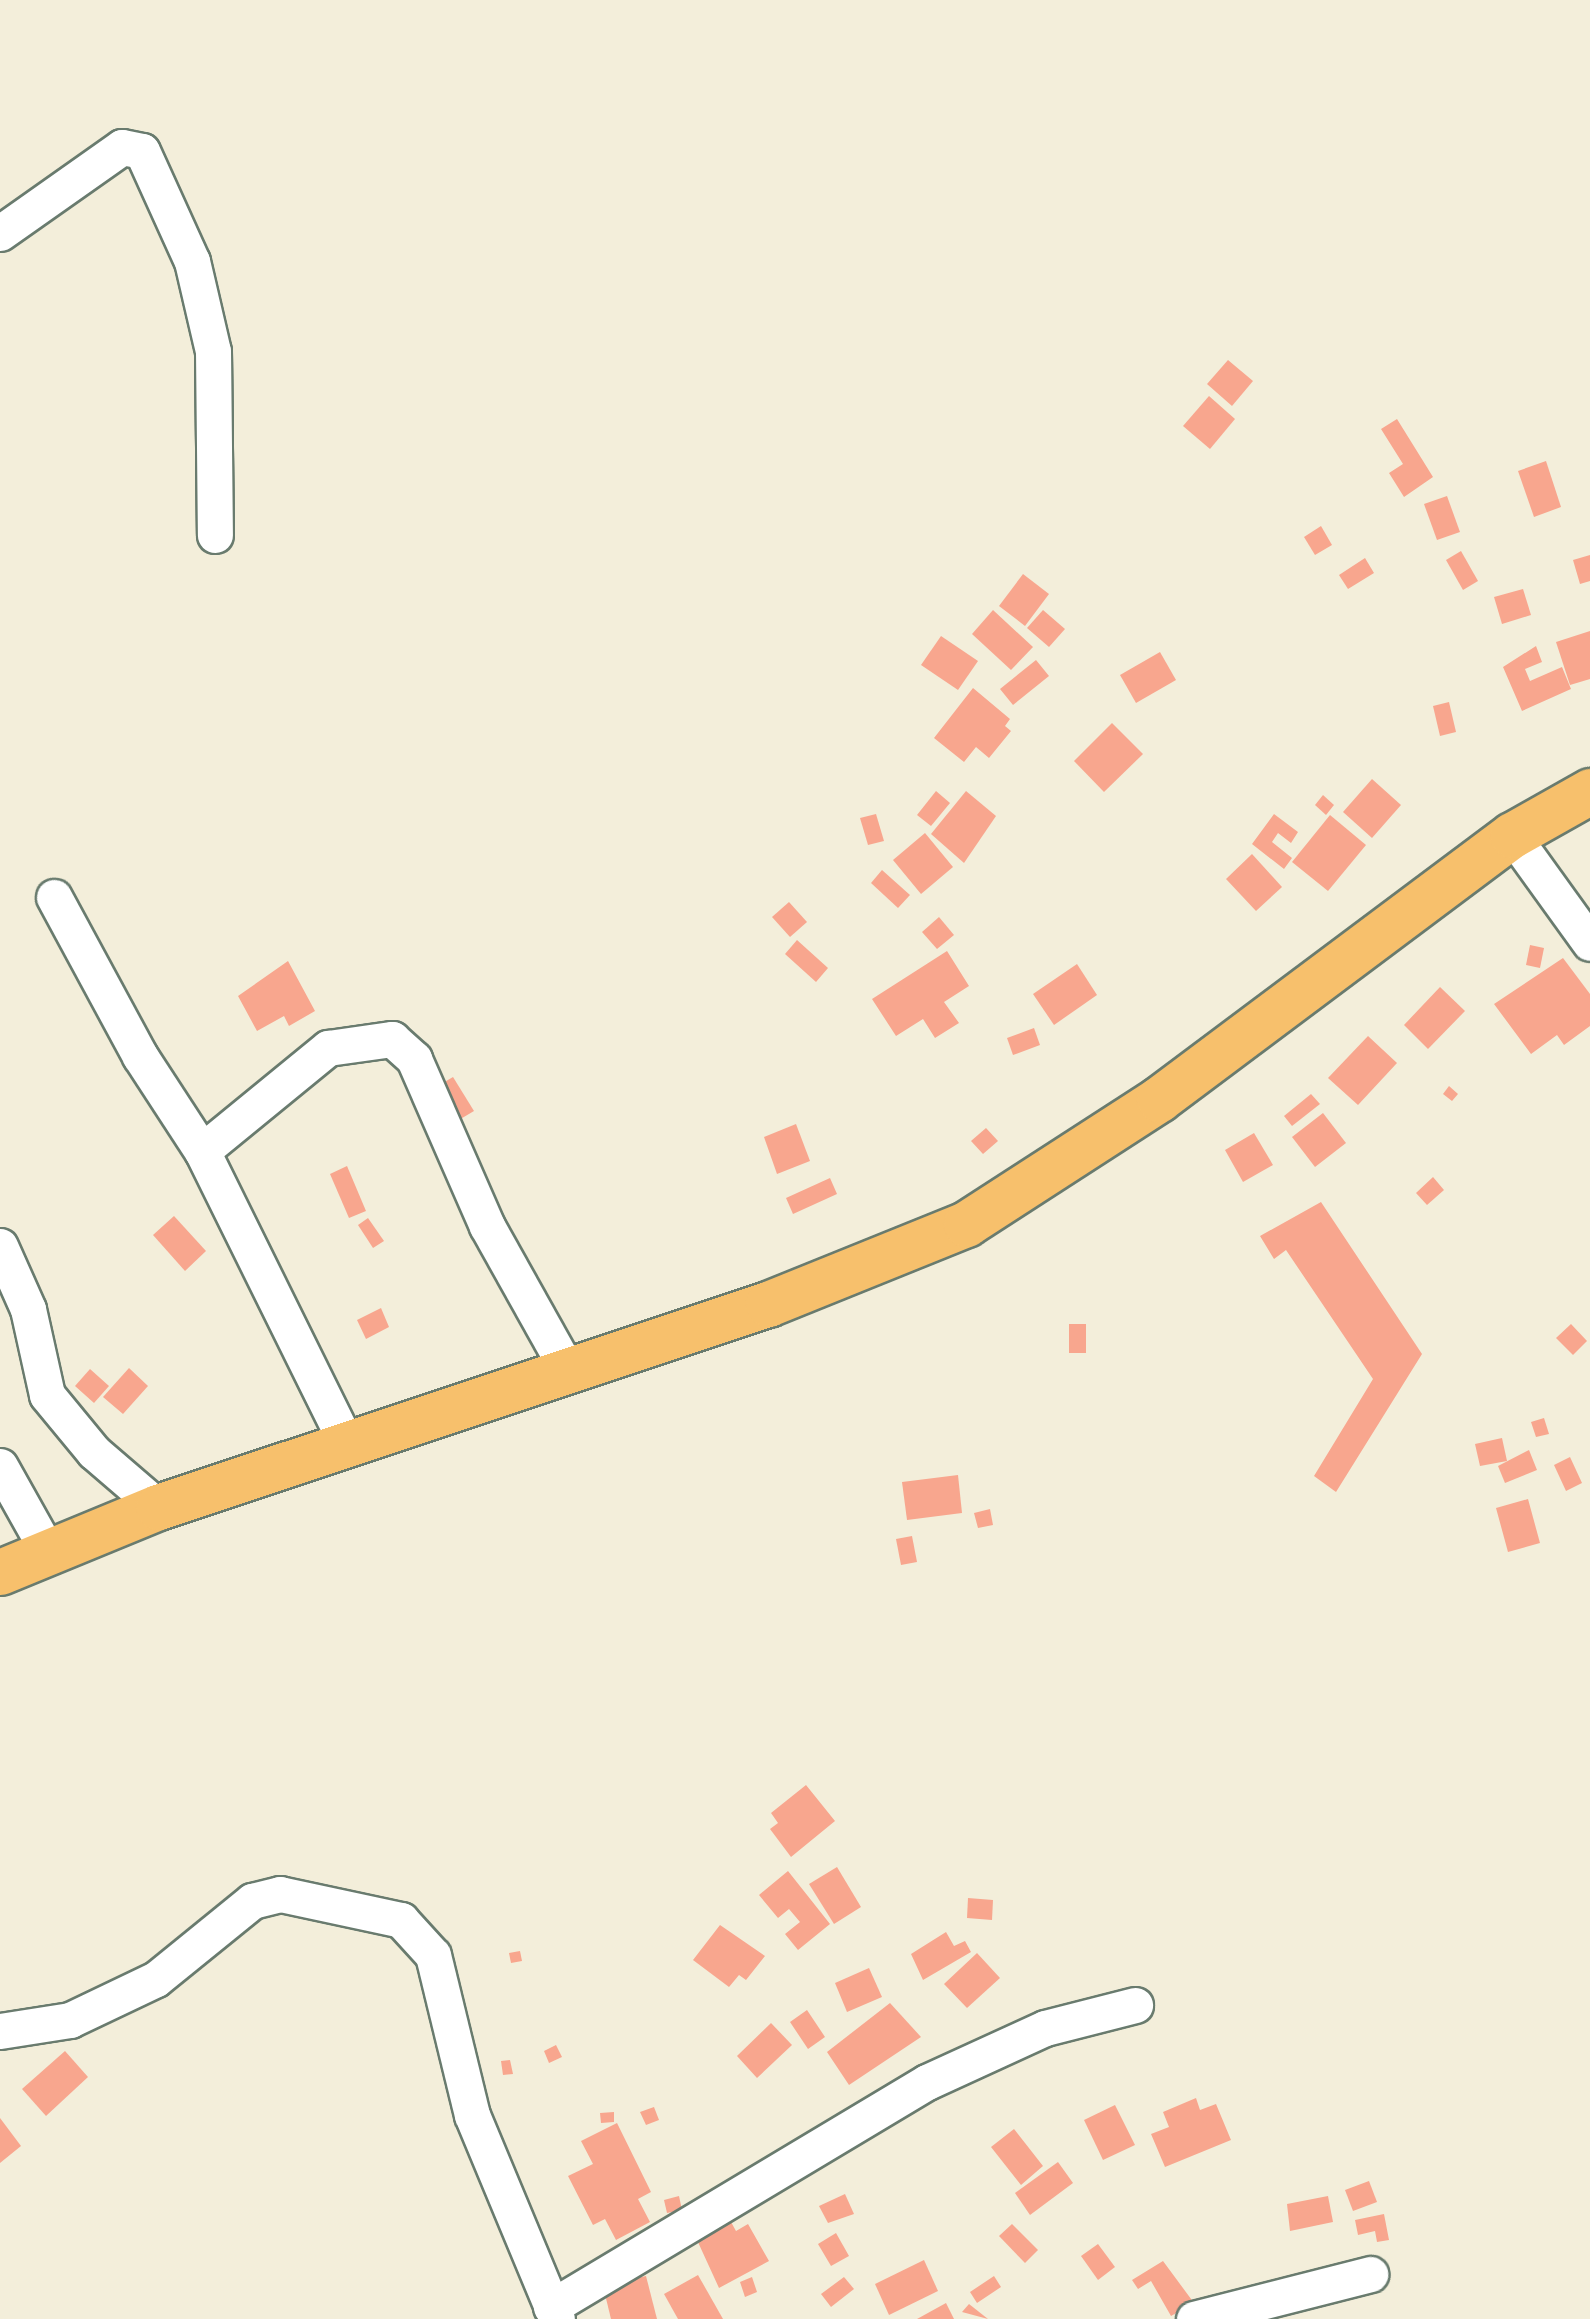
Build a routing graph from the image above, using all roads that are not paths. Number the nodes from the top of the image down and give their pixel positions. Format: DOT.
graph roads {
  1 [pos="0,232"];
  2 [pos="215,535"];
  3 [pos="1590,791"];
  4 [pos="1512,835"];
  5 [pos="54,897"];
  6 [pos="1590,943"];
  7 [pos="202,1151"];
  8 [pos="0,1246"];
  9 [pos="568,1371"];
  10 [pos="348,1444"];
  11 [pos="0,1466"];
  12 [pos="158,1507"];
  13 [pos="48,1552"];
  14 [pos="0,1572"];
  15 [pos="1135,2006"];
  16 [pos="0,2031"];
  17 [pos="1370,2274"];
  18 [pos="554,2313"];
  19 [pos="1194,2319"];
  1 -- 2 [label="street"];
  3 -- 4 [label="main road"];
  4 -- 6 [label="street"];
  4 -- 9 [label="main road"];
  5 -- 7 [label="street"];
  7 -- 9 [label="street"];
  7 -- 10 [label="street"];
  8 -- 12 [label="street"];
  9 -- 10 [label="main road"];
  10 -- 12 [label="main road"];
  11 -- 13 [label="street"];
  12 -- 13 [label="main road"];
  13 -- 14 [label="main road"];
  15 -- 18 [label="street"];
  16 -- 18 [label="street"];
  17 -- 19 [label="street"];
}
